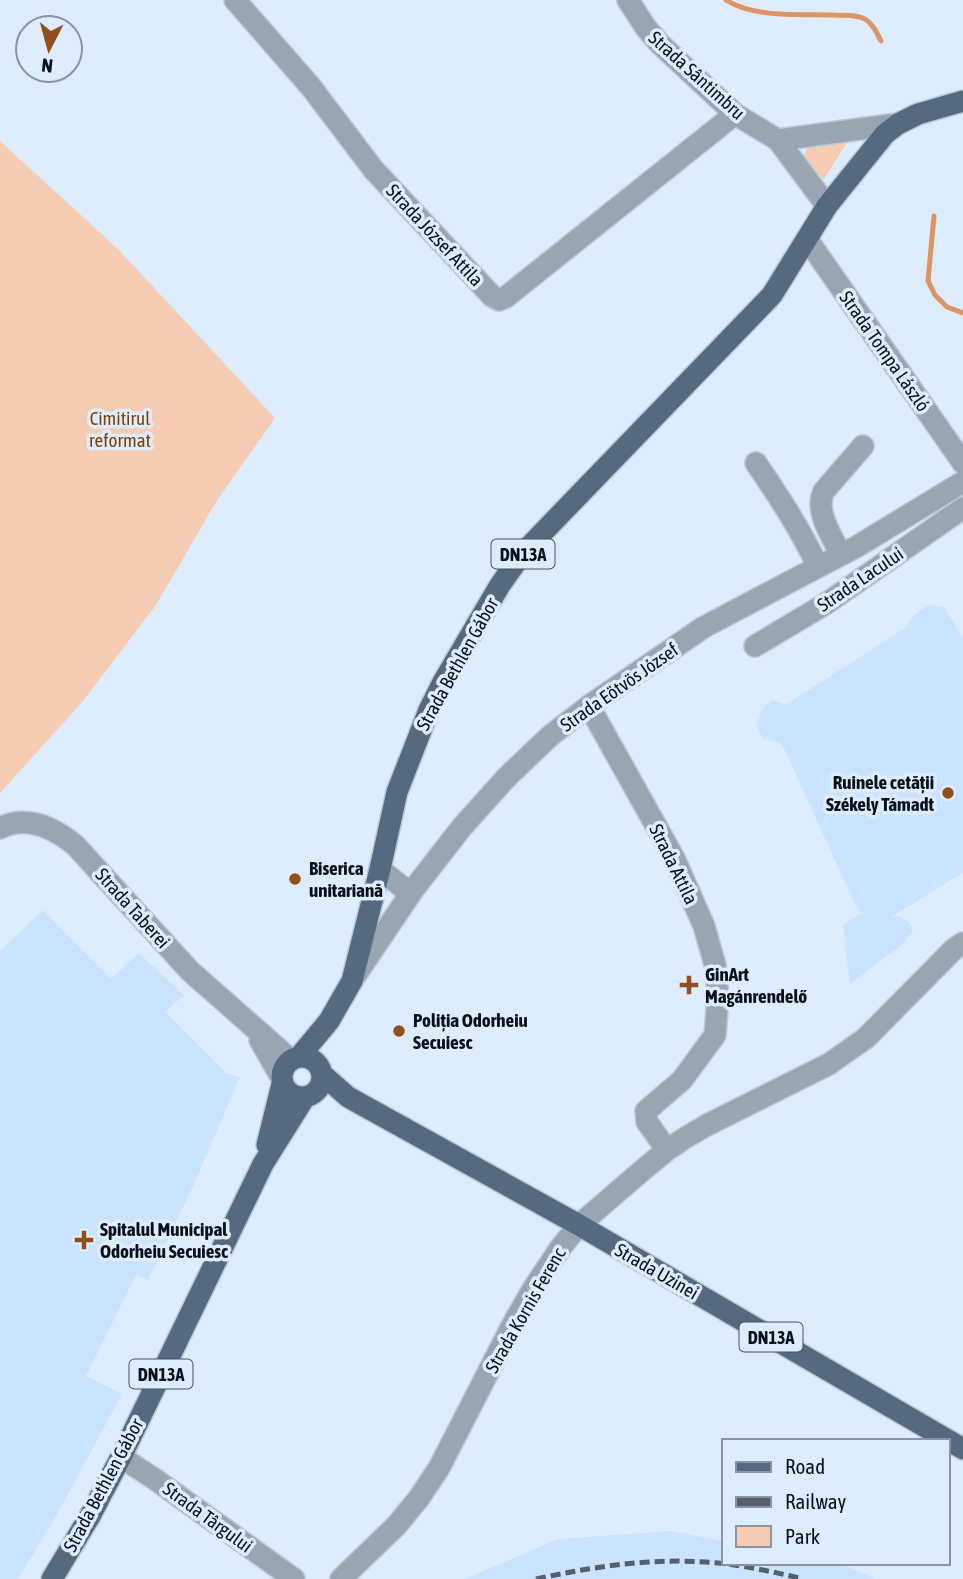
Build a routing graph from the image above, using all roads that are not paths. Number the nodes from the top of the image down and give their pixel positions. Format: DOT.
graph roads {
  1 [pos="235,0"];
  2 [pos="628,0"];
  3 [pos="963,102"];
  4 [pos="735,114"];
  5 [pos="898,124"];
  6 [pos="778,140"];
  7 [pos="827,206"];
  8 [pos="807,239"];
  9 [pos="863,446"];
  10 [pos="756,463"];
  11 [pos="963,463"];
  12 [pos="963,482"];
  13 [pos="963,508"];
  14 [pos="841,555"];
  15 [pos="818,566"];
  16 [pos="755,646"];
  17 [pos="590,706"];
  18 [pos="0,828"];
  19 [pos="380,869"];
  20 [pos="413,890"];
  21 [pos="963,943"];
  22 [pos="352,981"];
  23 [pos="329,1021"];
  24 [pos="288,1070"];
  25 [pos="321,1070"];
  26 [pos="307,1097"];
  27 [pos="348,1097"];
  28 [pos="667,1150"];
  29 [pos="263,1164"];
  30 [pos="579,1225"];
  31 [pos="946,1439"];
  32 [pos="121,1457"];
  33 [pos="52,1579"];
  34 [pos="294,1579"];
  35 [pos="341,1579"];
  1 -- 4 [label="street, Strada József Attila"];
  2 -- 4 [label="street, Strada Sântimbru"];
  3 -- 5 [label="main road, DN13A"];
  4 -- 6 [label="street, Strada Sântimbru"];
  5 -- 6 [label="street"];
  5 -- 7 [label="main road, DN13A"];
  6 -- 7 [label="street"];
  7 -- 8 [label="main road, Strada Bethlen Gábor / DN13A"];
  8 -- 11 [label="street, Strada Tompa László"];
  8 -- 19 [label="main road, Strada Bethlen Gábor / DN13A"];
  9 -- 14 [label="street"];
  10 -- 15 [label="street"];
  12 -- 14 [label="street, Strada Eötvös József"];
  13 -- 16 [label="street, Strada Lacului"];
  14 -- 15 [label="street, Strada Eötvös József"];
  15 -- 17 [label="street, Strada Eötvös József"];
  17 -- 20 [label="street, Strada Eötvös József"];
  17 -- 28 [label="street, Strada Attila"];
  18 -- 24 [label="street, Strada Taberei"];
  19 -- 20 [label="street"];
  19 -- 22 [label="main road, Strada Bethlen Gábor / DN13A"];
  20 -- 22 [label="street, Strada Eötvös József"];
  21 -- 28 [label="street, Strada Kornis Ferenc"];
  22 -- 23 [label="main road, Strada Bethlen Gábor / DN13A"];
  23 -- 24 [label="main road, DN13A"];
  23 -- 25 [label="main road, DN13A"];
  24 -- 25 [label="main road, DN13A"];
  24 -- 26 [label="main road, DN13A"];
  24 -- 29 [label="main road, DN13A"];
  25 -- 26 [label="main road, DN13A"];
  25 -- 27 [label="main road, DN13A"];
  26 -- 27 [label="main road, DN13A"];
  26 -- 29 [label="main road, DN13A"];
  27 -- 30 [label="main road, Strada Uzinei / DN13A"];
  28 -- 30 [label="street, Strada Kornis Ferenc"];
  29 -- 32 [label="main road, Strada Bethlen Gábor / DN13A"];
  30 -- 31 [label="main road, Strada Uzinei / DN13A"];
  30 -- 35 [label="street, Strada Kornis Ferenc"];
  32 -- 33 [label="main road, Strada Bethlen Gábor / DN13A"];
  32 -- 34 [label="street, Strada Târgului"];
}
